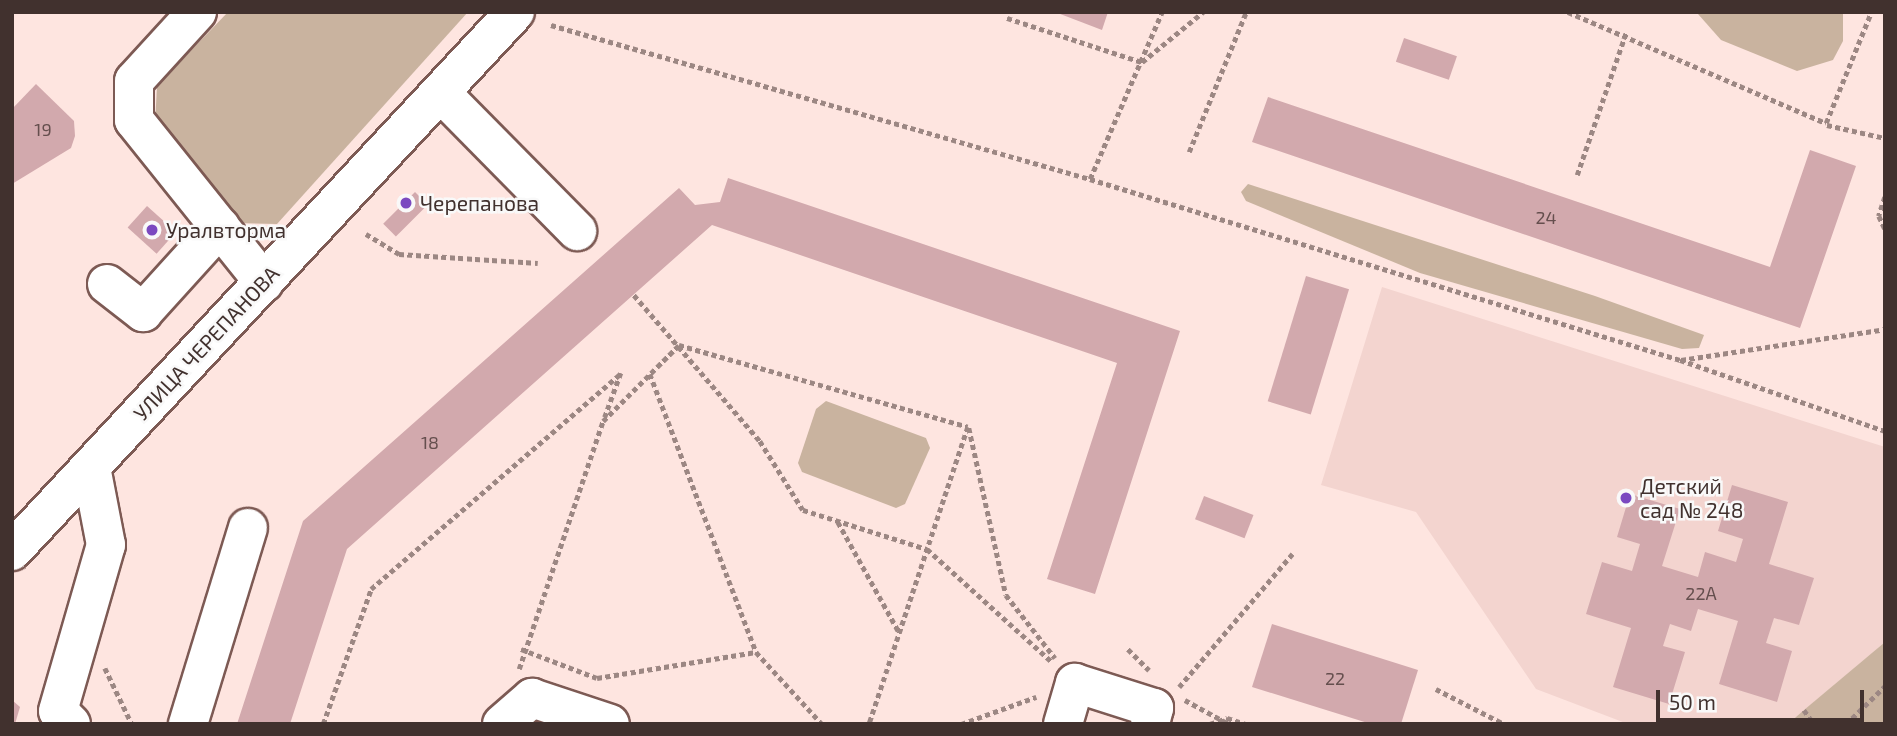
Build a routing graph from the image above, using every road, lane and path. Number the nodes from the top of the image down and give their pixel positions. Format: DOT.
graph roads {
  1 [pos="197,12"];
  2 [pos="515,12"];
  3 [pos="1162,12"];
  4 [pos="1203,12"];
  5 [pos="1246,12"];
  6 [pos="1568,12"];
  7 [pos="1870,15"];
  8 [pos="1007,18"];
  9 [pos="551,25"];
  10 [pos="1626,33"];
  11 [pos="1142,62"];
  12 [pos="441,93"];
  13 [pos="1827,125"];
  14 [pos="1885,138"];
  15 [pos="1189,152"];
  16 [pos="1577,175"];
  17 [pos="1090,180"];
  18 [pos="1885,197"];
  19 [pos="219,227"];
  20 [pos="1885,229"];
  21 [pos="577,231"];
  22 [pos="366,234"];
  23 [pos="538,263"];
  24 [pos="264,282"];
  25 [pos="107,284"];
  26 [pos="634,295"];
  27 [pos="1885,329"];
  28 [pos="679,345"];
  29 [pos="1680,360"];
  30 [pos="650,374"];
  31 [pos="603,421"];
  32 [pos="968,427"];
  33 [pos="1885,430"];
  34 [pos="91,467"];
  35 [pos="838,521"];
  36 [pos="248,528"];
  37 [pos="927,549"];
  38 [pos="12,551"];
  39 [pos="1292,554"];
  40 [pos="83,623"];
  41 [pos="899,632"];
  42 [pos="521,649"];
  43 [pos="756,652"];
  44 [pos="1075,683"];
  45 [pos="1885,686"];
  46 [pos="1436,689"];
  47 [pos="1804,710"];
  48 [pos="1152,716"];
  49 [pos="507,719"];
  50 [pos="71,724"];
  51 [pos="132,724"];
  52 [pos="188,724"];
  53 [pos="323,724"];
  54 [pos="610,724"];
  55 [pos="822,724"];
  56 [pos="869,724"];
  57 [pos="961,724"];
  58 [pos="1063,724"];
  59 [pos="1210,724"];
  60 [pos="1246,724"];
  61 [pos="1504,724"];
  62 [pos="1814,724"];
  63 [pos="1846,724"];
  1 -- 19 [label="main road"];
  2 -- 12 [label="main road, УЛИЦА ЧЕРЕПАНОВА"];
  3 -- 11 [label="path"];
  4 -- 11 [label="path"];
  5 -- 15 [label="path"];
  6 -- 10 [label="path"];
  7 -- 10 [label="path"];
  8 -- 11 [label="path"];
  9 -- 17 [label="path"];
  10 -- 16 [label="path"];
  11 -- 17 [label="path"];
  12 -- 21 [label="main road"];
  12 -- 24 [label="main road, УЛИЦА ЧЕРЕПАНОВА"];
  13 -- 14 [label="path"];
  17 -- 29 [label="path"];
  18 -- 20 [label="path"];
  19 -- 24 [label="main road"];
  19 -- 25 [label="main road"];
  22 -- 23 [label="path"];
  24 -- 34 [label="main road, УЛИЦА ЧЕРЕПАНОВА"];
  26 -- 28 [label="path"];
  27 -- 29 [label="path"];
  28 -- 30 [label="path"];
  28 -- 32 [label="path"];
  28 -- 35 [label="path"];
  29 -- 33 [label="path"];
  30 -- 31 [label="path"];
  30 -- 43 [label="path"];
  31 -- 42 [label="path"];
  31 -- 53 [label="path"];
  32 -- 37 [label="path"];
  32 -- 44 [label="path"];
  34 -- 38 [label="main road, УЛИЦА ЧЕРЕПАНОВА"];
  34 -- 40 [label="main road"];
  35 -- 37 [label="path"];
  35 -- 41 [label="path"];
  36 -- 52 [label="main road"];
  37 -- 41 [label="path"];
  37 -- 44 [label="path"];
  39 -- 48 [label="path"];
  40 -- 50 [label="main road"];
  40 -- 51 [label="path"];
  41 -- 56 [label="path"];
  42 -- 43 [label="path"];
  42 -- 49 [label="path"];
  43 -- 55 [label="path"];
  44 -- 48 [label="main road"];
  44 -- 57 [label="path"];
  44 -- 58 [label="main road"];
  45 -- 63 [label="path"];
  46 -- 61 [label="path"];
  47 -- 62 [label="path"];
  49 -- 54 [label="main road"];
  59 -- 60 [label="path"];
}
